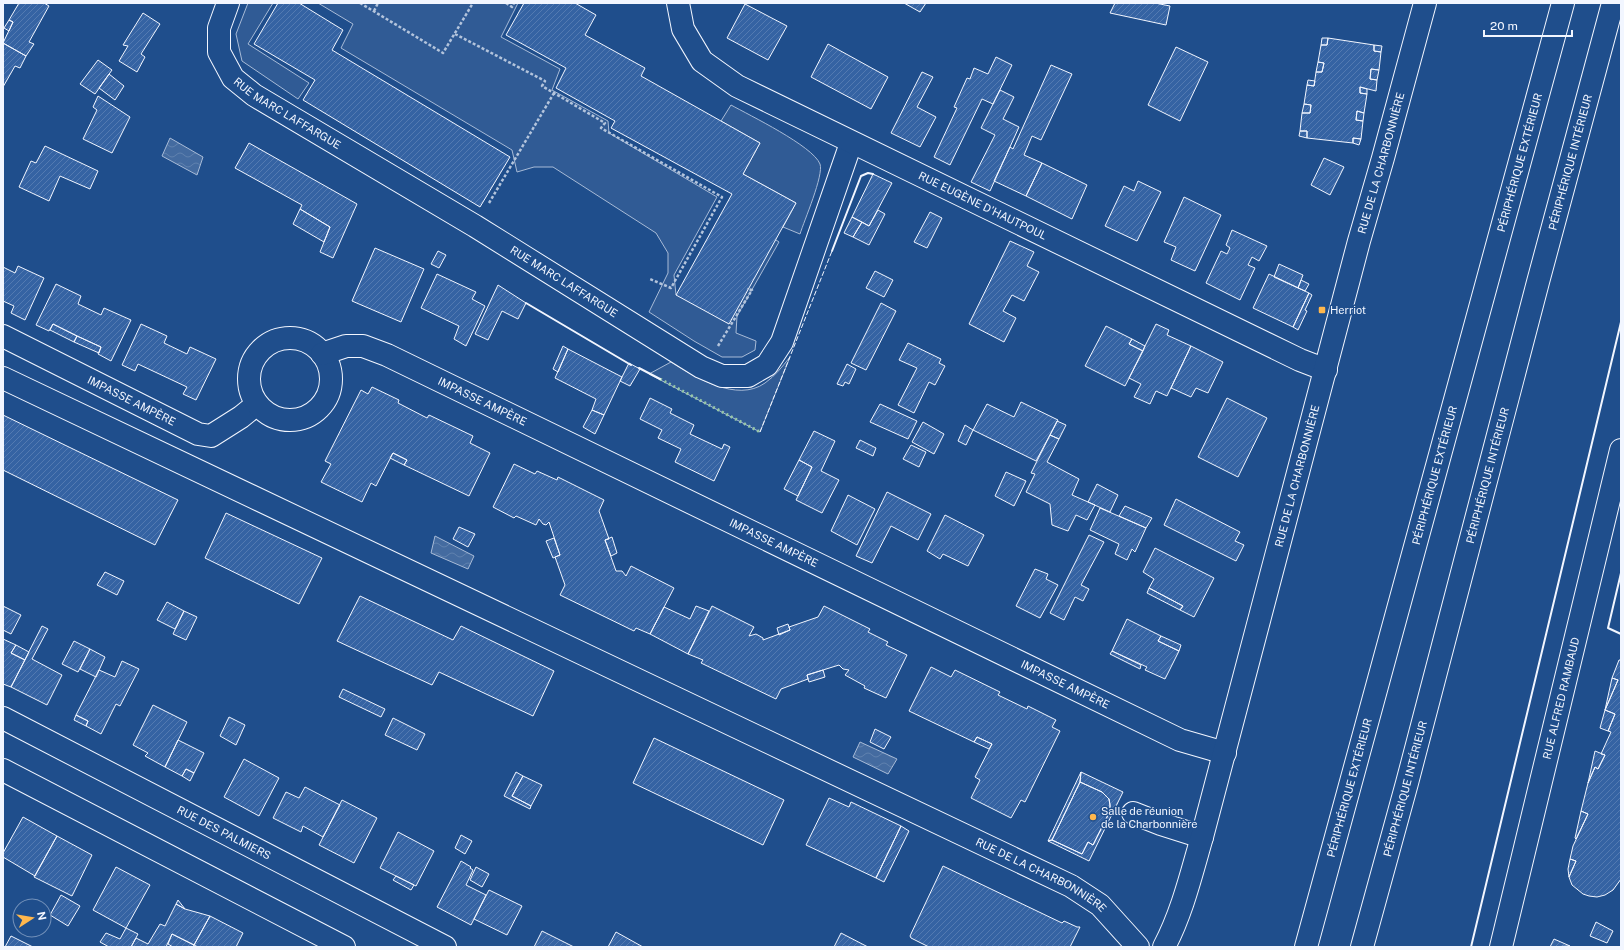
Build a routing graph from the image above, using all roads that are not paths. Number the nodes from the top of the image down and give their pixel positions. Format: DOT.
graph roads {
  1 [pos="228,3"];
  2 [pos="678,3"];
  3 [pos="1425,3"];
  4 [pos="1563,3"];
  5 [pos="1613,3"];
  6 [pos="851,143"];
  7 [pos="3,336"];
  8 [pos="322,354"];
  9 [pos="1326,370"];
  10 [pos="3,378"];
  11 [pos="257,404"];
  12 [pos="1621,450"];
  13 [pos="3,718"];
  14 [pos="1225,753"];
  15 [pos="3,770"];
  16 [pos="1133,813"];
  17 [pos="1202,837"];
  18 [pos="344,947"];
  19 [pos="445,947"];
  20 [pos="1138,947"];
  21 [pos="1164,947"];
  22 [pos="1306,947"];
  23 [pos="1362,947"];
  24 [pos="1501,947"];
  1 -- 6 [label="main road, RUE MARC LAFFARGUE"];
  2 -- 6 [label="main road, RUE EUGÈNE D'HAUTPOUL"];
  3 -- 9 [label="main road, RUE DE LA CHARBONNIÈRE"];
  4 -- 22 [label="main road, PÉRIPHÉRIQUE EXTÉRIEUR"];
  5 -- 23 [label="main road, PÉRIPHÉRIQUE INTÉRIEUR"];
  6 -- 9 [label="main road, RUE EUGÈNE D'HAUTPOUL"];
  7 -- 11 [label="main road, IMPASSE AMPÈRE"];
  8 -- 11 [label="main road"];
  8 -- 11 [label="main road"];
  8 -- 14 [label="main road, IMPASSE AMPÈRE"];
  9 -- 14 [label="main road, RUE DE LA CHARBONNIÈRE"];
  10 -- 20 [label="main road, RUE DE LA CHARBONNIÈRE"];
  12 -- 24 [label="main road, RUE ALFRED RAMBAUD"];
  13 -- 19 [label="main road, RUE DES PALMIERS"];
  14 -- 17 [label="main road, RUE DE LA CHARBONNIÈRE"];
  15 -- 18 [label="main road"];
  16 -- 17 [label="main road"];
  17 -- 21 [label="main road, RUE DE LA CHARBONNIÈRE"];
}
